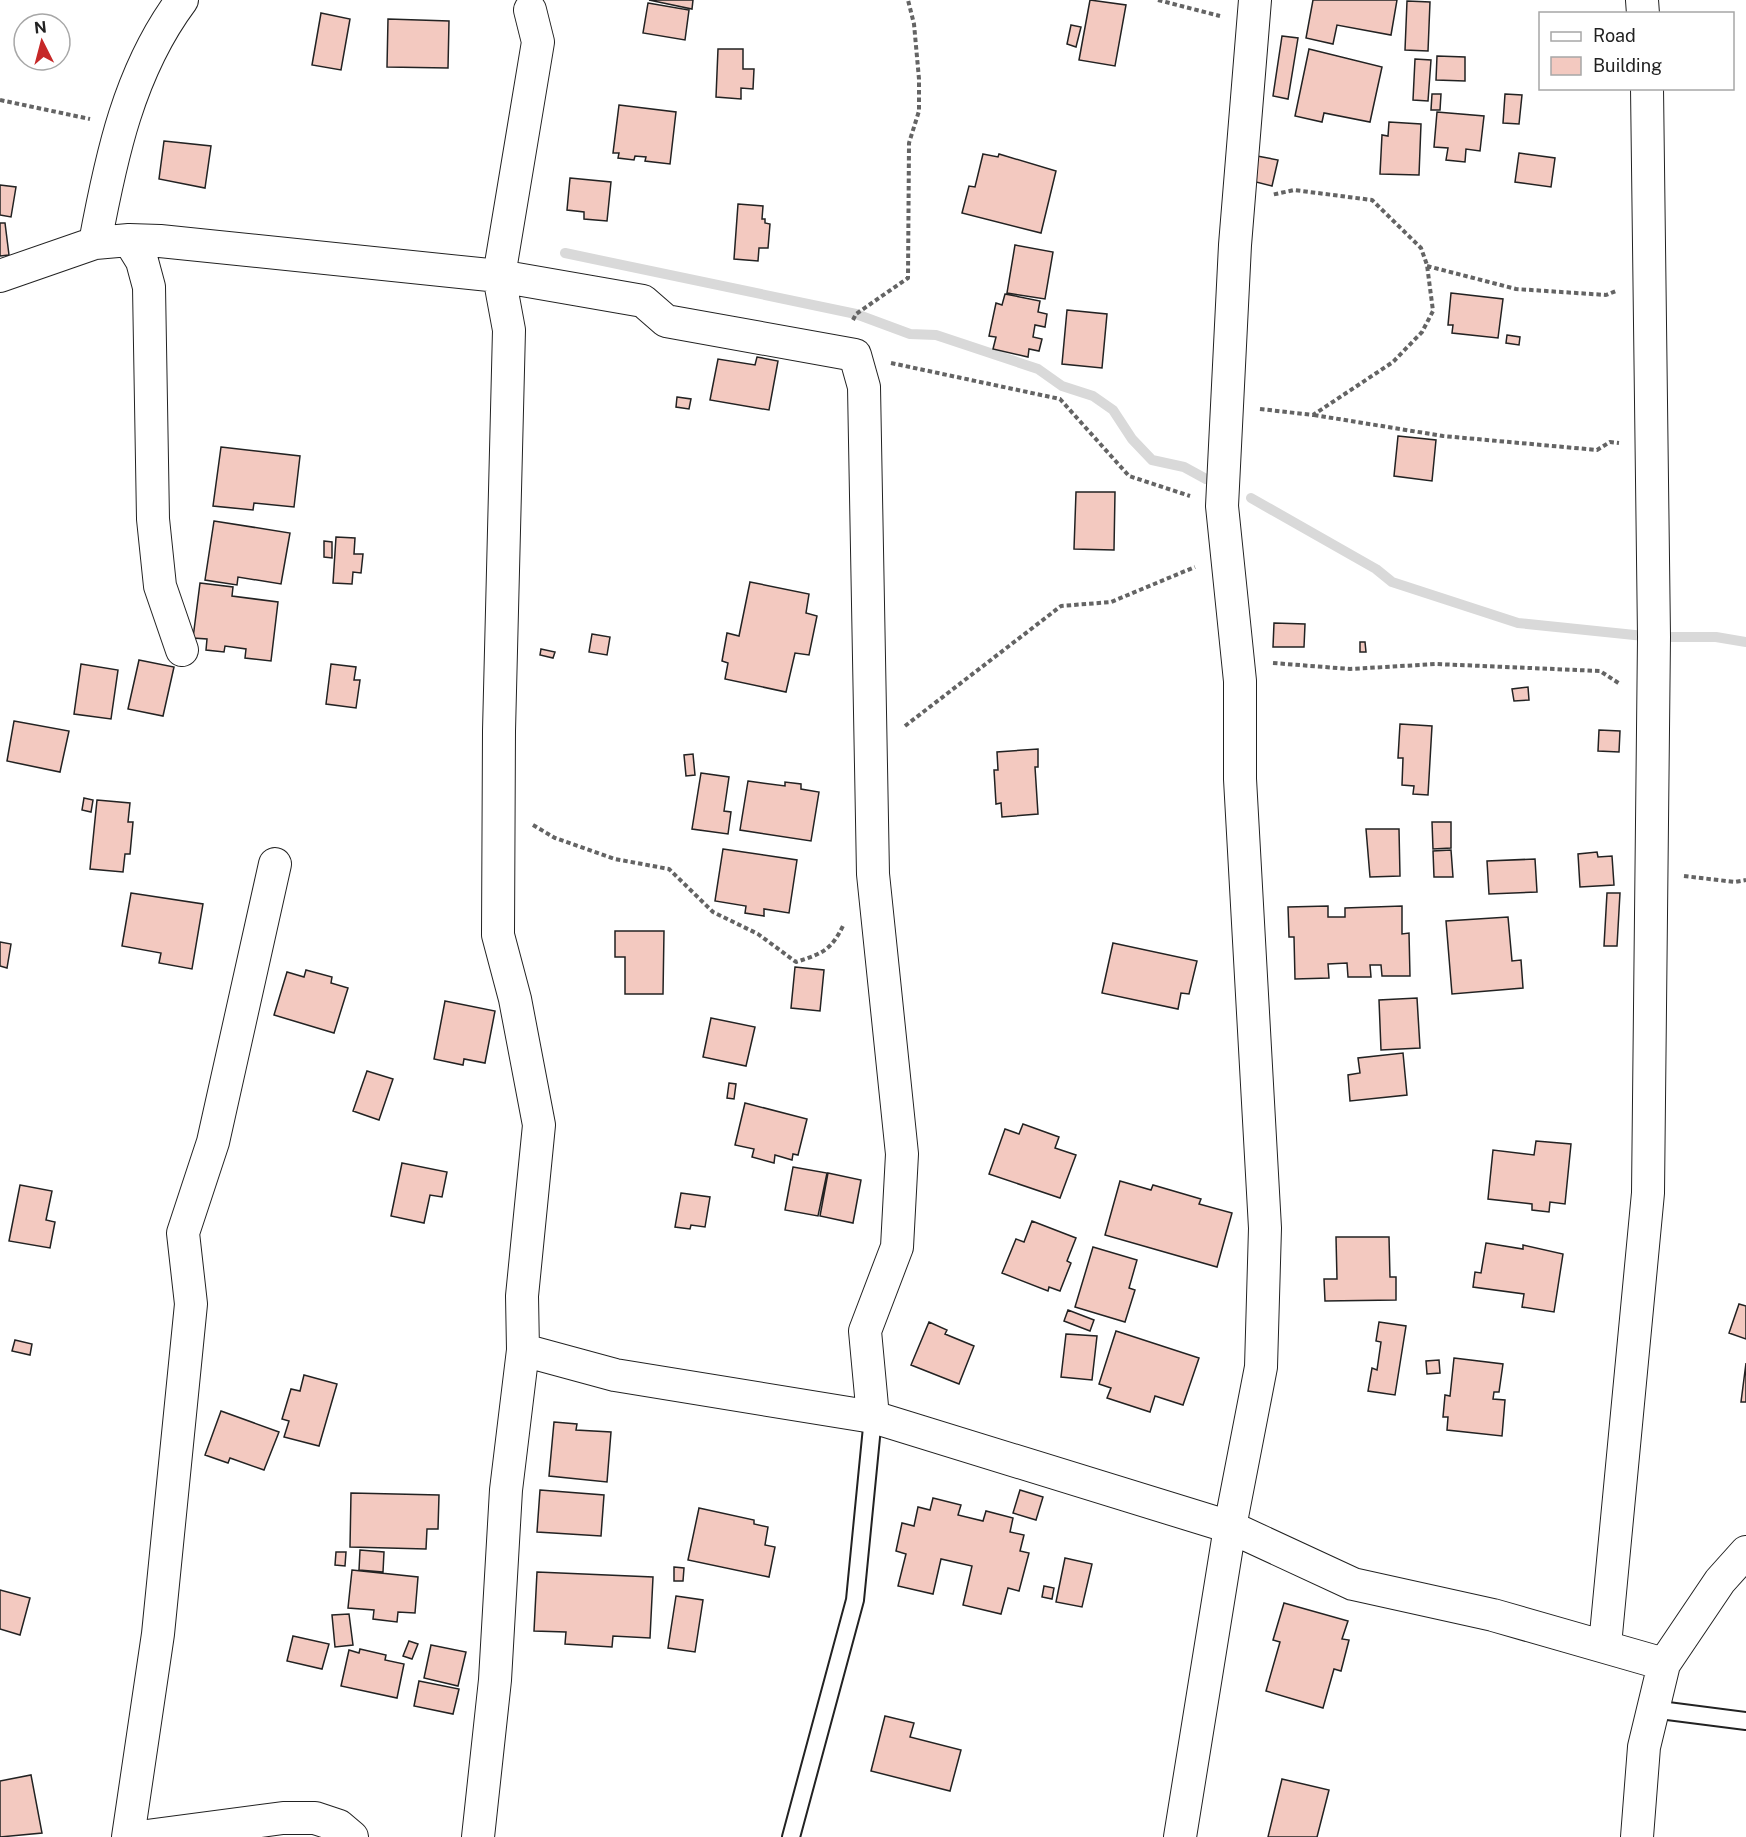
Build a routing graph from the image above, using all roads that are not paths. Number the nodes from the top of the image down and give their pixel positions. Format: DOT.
graph roads {
  1 [pos="182,0"];
  2 [pos="530,10"];
  3 [pos="1254,12"];
  4 [pos="1647,90"];
  5 [pos="129,240"];
  6 [pos="95,243"];
  7 [pos="0,276"];
  8 [pos="499,276"];
  9 [pos="182,650"];
  10 [pos="275,864"];
  11 [pos="523,1350"];
  12 [pos="873,1417"];
  13 [pos="1230,1527"];
  14 [pos="1746,1552"];
  15 [pos="1605,1645"];
  16 [pos="1664,1664"];
  17 [pos="1652,1709"];
  18 [pos="1746,1721"];
  19 [pos="128,1837"];
  20 [pos="139,1837"];
  21 [pos="352,1837"];
  22 [pos="478,1837"];
  23 [pos="791,1837"];
  24 [pos="1180,1837"];
  25 [pos="1637,1837"];
  1 -- 6 [label="street"];
  2 -- 8 [label="street"];
  3 -- 13 [label="street"];
  4 -- 15 [label="street"];
  5 -- 6 [label="street"];
  5 -- 8 [label="street"];
  5 -- 9 [label="street"];
  6 -- 7 [label="street"];
  8 -- 11 [label="street"];
  8 -- 12 [label="street"];
  10 -- 19 [label="street"];
  11 -- 12 [label="street"];
  11 -- 22 [label="street"];
  12 -- 13 [label="street"];
  12 -- 23 [label="lane"];
  13 -- 15 [label="street"];
  13 -- 24 [label="street"];
  14 -- 16 [label="street"];
  15 -- 16 [label="street"];
  16 -- 17 [label="street"];
  17 -- 18 [label="lane"];
  17 -- 25 [label="street"];
  20 -- 21 [label="street"];
}
